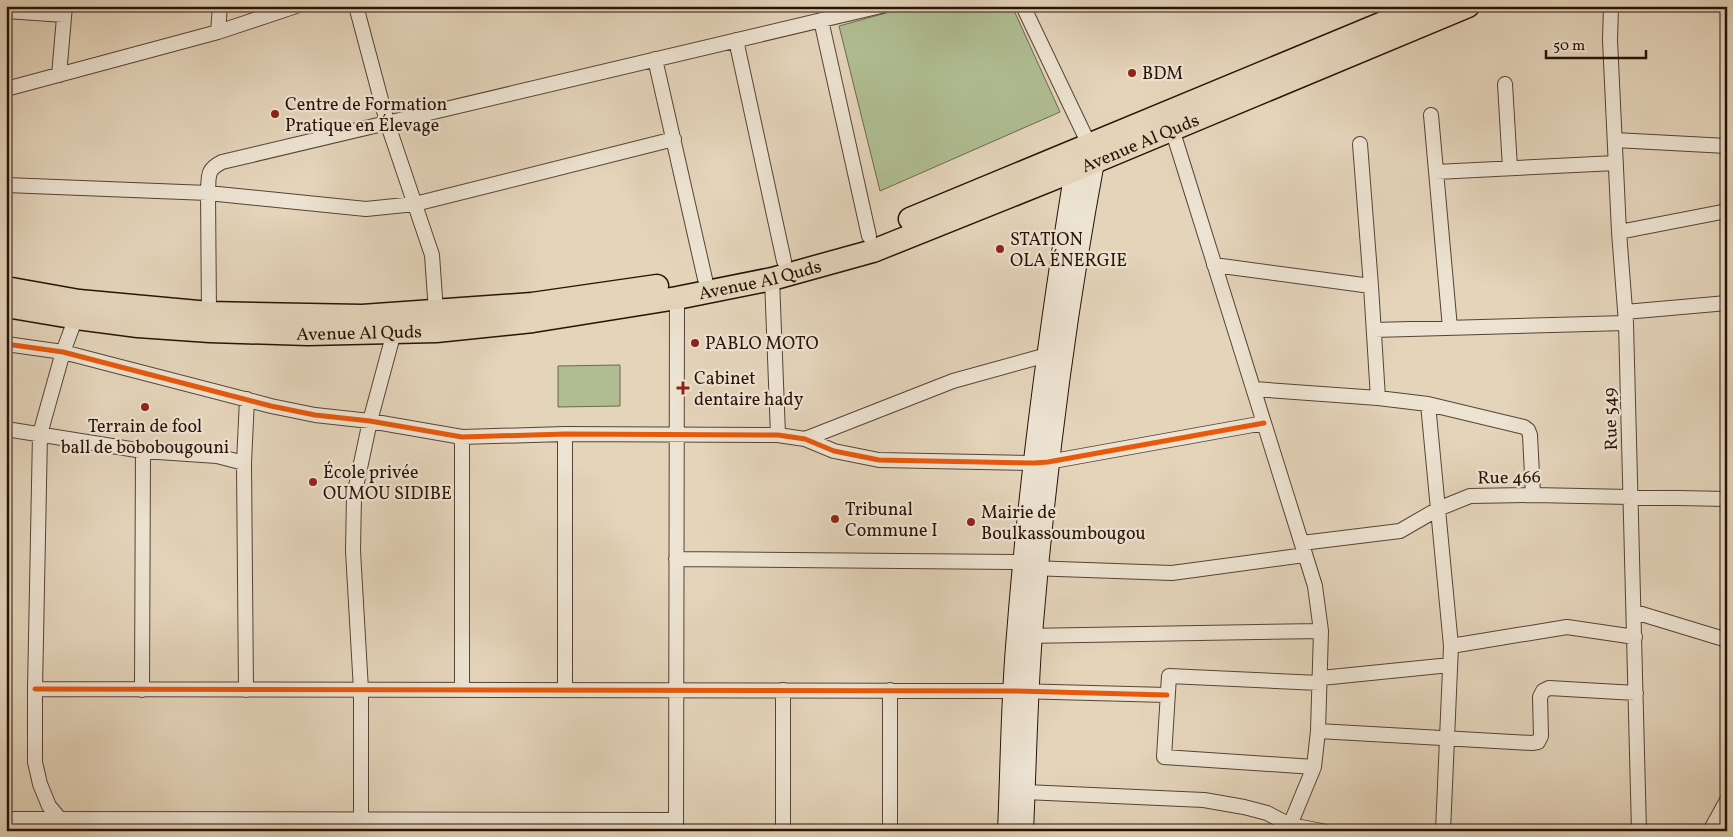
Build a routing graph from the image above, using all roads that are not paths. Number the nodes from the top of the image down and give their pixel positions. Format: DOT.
graph roads {
  1 [pos="220,6"];
  2 [pos="296,6"];
  3 [pos="356,6"];
  4 [pos="881,6"];
  5 [pos="1024,6"];
  6 [pos="1424,6"];
  7 [pos="1468,6"];
  8 [pos="1611,6"];
  9 [pos="6,11"];
  10 [pos="64,11"];
  11 [pos="821,20"];
  12 [pos="218,32"];
  13 [pos="736,40"];
  14 [pos="655,59"];
  15 [pos="59,75"];
  16 [pos="1505,84"];
  17 [pos="6,90"];
  18 [pos="1431,115"];
  19 [pos="387,122"];
  20 [pos="1172,129"];
  21 [pos="674,139"];
  22 [pos="1615,140"];
  23 [pos="1360,144"];
  24 [pos="1727,146"];
  25 [pos="1085,153"];
  26 [pos="1616,163"];
  27 [pos="1510,168"];
  28 [pos="1436,172"];
  29 [pos="6,185"];
  30 [pos="208,193"];
  31 [pos="415,204"];
  32 [pos="1727,211"];
  33 [pos="1619,232"];
  34 [pos="869,236"];
  35 [pos="1214,265"];
  36 [pos="778,270"];
  37 [pos="706,279"];
  38 [pos="1372,286"];
  39 [pos="6,288"];
  40 [pos="676,298"];
  41 [pos="1727,303"];
  42 [pos="6,306"];
  43 [pos="78,310"];
  44 [pos="436,312"];
  45 [pos="209,313"];
  46 [pos="1625,317"];
  47 [pos="1450,328"];
  48 [pos="1374,330"];
  49 [pos="394,332"];
  50 [pos="6,344"];
  51 [pos="63,352"];
  52 [pos="1047,355"];
  53 [pos="1254,388"];
  54 [pos="1378,398"];
  55 [pos="247,399"];
  56 [pos="1428,404"];
  57 [pos="370,421"];
  58 [pos="1264,423"];
  59 [pos="6,429"];
  60 [pos="40,434"];
  61 [pos="565,434"];
  62 [pos="676,434"];
  63 [pos="778,435"];
  64 [pos="462,437"];
  65 [pos="805,439"];
  66 [pos="143,452"];
  67 [pos="1041,462"];
  68 [pos="244,463"];
  69 [pos="1532,495"];
  70 [pos="1631,496"];
  71 [pos="1727,499"];
  72 [pos="1438,509"];
  73 [pos="1303,549"];
  74 [pos="676,559"];
  75 [pos="1025,566"];
  76 [pos="1635,612"];
  77 [pos="1321,631"];
  78 [pos="1024,636"];
  79 [pos="1635,637"];
  80 [pos="1727,640"];
  81 [pos="1450,646"];
  82 [pos="1450,665"];
  83 [pos="1321,681"];
  84 [pos="35,690"];
  85 [pos="142,690"];
  86 [pos="246,690"];
  87 [pos="361,690"];
  88 [pos="462,690"];
  89 [pos="565,690"];
  90 [pos="676,690"];
  91 [pos="783,690"];
  92 [pos="890,690"];
  93 [pos="1022,691"];
  94 [pos="1636,693"];
  95 [pos="1168,695"];
  96 [pos="1318,731"];
  97 [pos="1447,738"];
  98 [pos="1314,767"];
  99 [pos="1025,792"];
  100 [pos="1727,800"];
  101 [pos="6,819"];
  102 [pos="66,825"];
  103 [pos="361,825"];
  104 [pos="573,825"];
  105 [pos="676,825"];
  106 [pos="1287,828"];
  107 [pos="783,831"];
  108 [pos="890,831"];
  109 [pos="1008,831"];
  110 [pos="1023,831"];
  111 [pos="1322,831"];
  112 [pos="1443,831"];
  113 [pos="1639,831"];
  114 [pos="1710,831"];
  1 -- 12 [label="street"];
  2 -- 12 [label="street"];
  3 -- 19 [label="street"];
  4 -- 11 [label="street"];
  5 -- 25 [label="street"];
  6 -- 25 [label="main road, Avenue Al Quds"];
  7 -- 20 [label="main road, Avenue Al Quds"];
  8 -- 22 [label="street, Rue 549"];
  9 -- 10 [label="street"];
  10 -- 15 [label="street"];
  11 -- 13 [label="street"];
  11 -- 34 [label="street"];
  12 -- 15 [label="street"];
  13 -- 14 [label="street"];
  13 -- 36 [label="street"];
  14 -- 19 [label="street"];
  14 -- 21 [label="street"];
  15 -- 17 [label="street"];
  16 -- 27 [label="street"];
  18 -- 28 [label="street"];
  19 -- 30 [label="street"];
  19 -- 31 [label="street"];
  20 -- 25 [label="main road, Avenue Al Quds"];
  20 -- 35 [label="street"];
  21 -- 31 [label="street"];
  21 -- 37 [label="street"];
  22 -- 24 [label="street"];
  22 -- 26 [label="street, Rue 549"];
  23 -- 38 [label="street"];
  25 -- 34 [label="main road, Avenue Al Quds"];
  25 -- 36 [label="main road, Avenue Al Quds"];
  25 -- 52 [label="main road"];
  25 -- 67 [label="main road"];
  26 -- 27 [label="street"];
  26 -- 33 [label="street, Rue 549"];
  27 -- 28 [label="street"];
  28 -- 47 [label="street"];
  29 -- 30 [label="street"];
  30 -- 31 [label="street"];
  30 -- 45 [label="street"];
  31 -- 44 [label="street"];
  32 -- 33 [label="street"];
  33 -- 46 [label="street, Rue 549"];
  34 -- 36 [label="main road, Avenue Al Quds"];
  35 -- 38 [label="street"];
  35 -- 53 [label="street"];
  36 -- 37 [label="main road, Avenue Al Quds"];
  36 -- 40 [label="main road, Avenue Al Quds"];
  36 -- 63 [label="street"];
  37 -- 44 [label="main road, Avenue Al Quds"];
  38 -- 48 [label="street"];
  39 -- 43 [label="main road, Avenue Al Quds"];
  40 -- 49 [label="main road, Avenue Al Quds"];
  40 -- 62 [label="street"];
  41 -- 46 [label="street"];
  42 -- 43 [label="main road, Avenue Al Quds"];
  43 -- 45 [label="main road, Avenue Al Quds"];
  43 -- 49 [label="main road, Avenue Al Quds"];
  43 -- 51 [label="street"];
  44 -- 45 [label="main road, Avenue Al Quds"];
  46 -- 47 [label="street"];
  46 -- 70 [label="street, Rue 549"];
  47 -- 48 [label="street"];
  48 -- 54 [label="street"];
  49 -- 57 [label="street"];
  50 -- 51 [label="street"];
  51 -- 55 [label="street"];
  51 -- 60 [label="street"];
  52 -- 65 [label="street"];
  52 -- 67 [label="main road"];
  53 -- 54 [label="street"];
  53 -- 58 [label="street"];
  54 -- 56 [label="street"];
  55 -- 57 [label="street"];
  55 -- 68 [label="street"];
  56 -- 69 [label="street"];
  56 -- 72 [label="street"];
  57 -- 64 [label="street"];
  57 -- 87 [label="street"];
  58 -- 67 [label="street"];
  58 -- 73 [label="street"];
  59 -- 60 [label="street"];
  60 -- 66 [label="street"];
  60 -- 84 [label="street"];
  61 -- 62 [label="street"];
  61 -- 64 [label="street"];
  61 -- 89 [label="street"];
  62 -- 63 [label="street"];
  62 -- 74 [label="street"];
  63 -- 65 [label="street"];
  64 -- 88 [label="street"];
  65 -- 67 [label="street"];
  66 -- 68 [label="street"];
  66 -- 85 [label="street"];
  67 -- 75 [label="main road"];
  68 -- 86 [label="street"];
  69 -- 70 [label="street, Rue 466"];
  69 -- 72 [label="street, Rue 466"];
  70 -- 71 [label="street, Rue 466"];
  70 -- 76 [label="street, Rue 549"];
  72 -- 73 [label="street, Rue 466"];
  72 -- 81 [label="street"];
  73 -- 75 [label="street, Rue 466"];
  73 -- 77 [label="street"];
  74 -- 75 [label="street, Rue 466"];
  74 -- 90 [label="street"];
  75 -- 78 [label="main road"];
  76 -- 79 [label="street, Rue 549"];
  76 -- 80 [label="street"];
  77 -- 78 [label="street"];
  77 -- 83 [label="street"];
  78 -- 93 [label="main road"];
  79 -- 81 [label="street"];
  79 -- 94 [label="street, Rue 549"];
  81 -- 82 [label="street"];
  82 -- 83 [label="street"];
  82 -- 97 [label="street"];
  83 -- 95 [label="street"];
  83 -- 96 [label="street"];
  84 -- 85 [label="street"];
  84 -- 102 [label="street"];
  85 -- 86 [label="street"];
  86 -- 87 [label="street"];
  87 -- 88 [label="street"];
  87 -- 103 [label="street"];
  88 -- 89 [label="street"];
  89 -- 90 [label="street"];
  90 -- 91 [label="street"];
  90 -- 105 [label="street"];
  91 -- 92 [label="street"];
  91 -- 107 [label="street"];
  92 -- 93 [label="street"];
  92 -- 108 [label="street"];
  93 -- 95 [label="street"];
  93 -- 99 [label="main road"];
  93 -- 109 [label="main road"];
  94 -- 97 [label="street"];
  94 -- 113 [label="street, Rue 549"];
  95 -- 98 [label="street"];
  96 -- 97 [label="street"];
  96 -- 98 [label="street"];
  97 -- 112 [label="street"];
  98 -- 106 [label="street"];
  99 -- 106 [label="street"];
  99 -- 110 [label="main road"];
  100 -- 114 [label="street"];
  101 -- 102 [label="street"];
  102 -- 103 [label="street"];
  103 -- 104 [label="street"];
  104 -- 105 [label="street"];
  106 -- 111 [label="street"];
}
